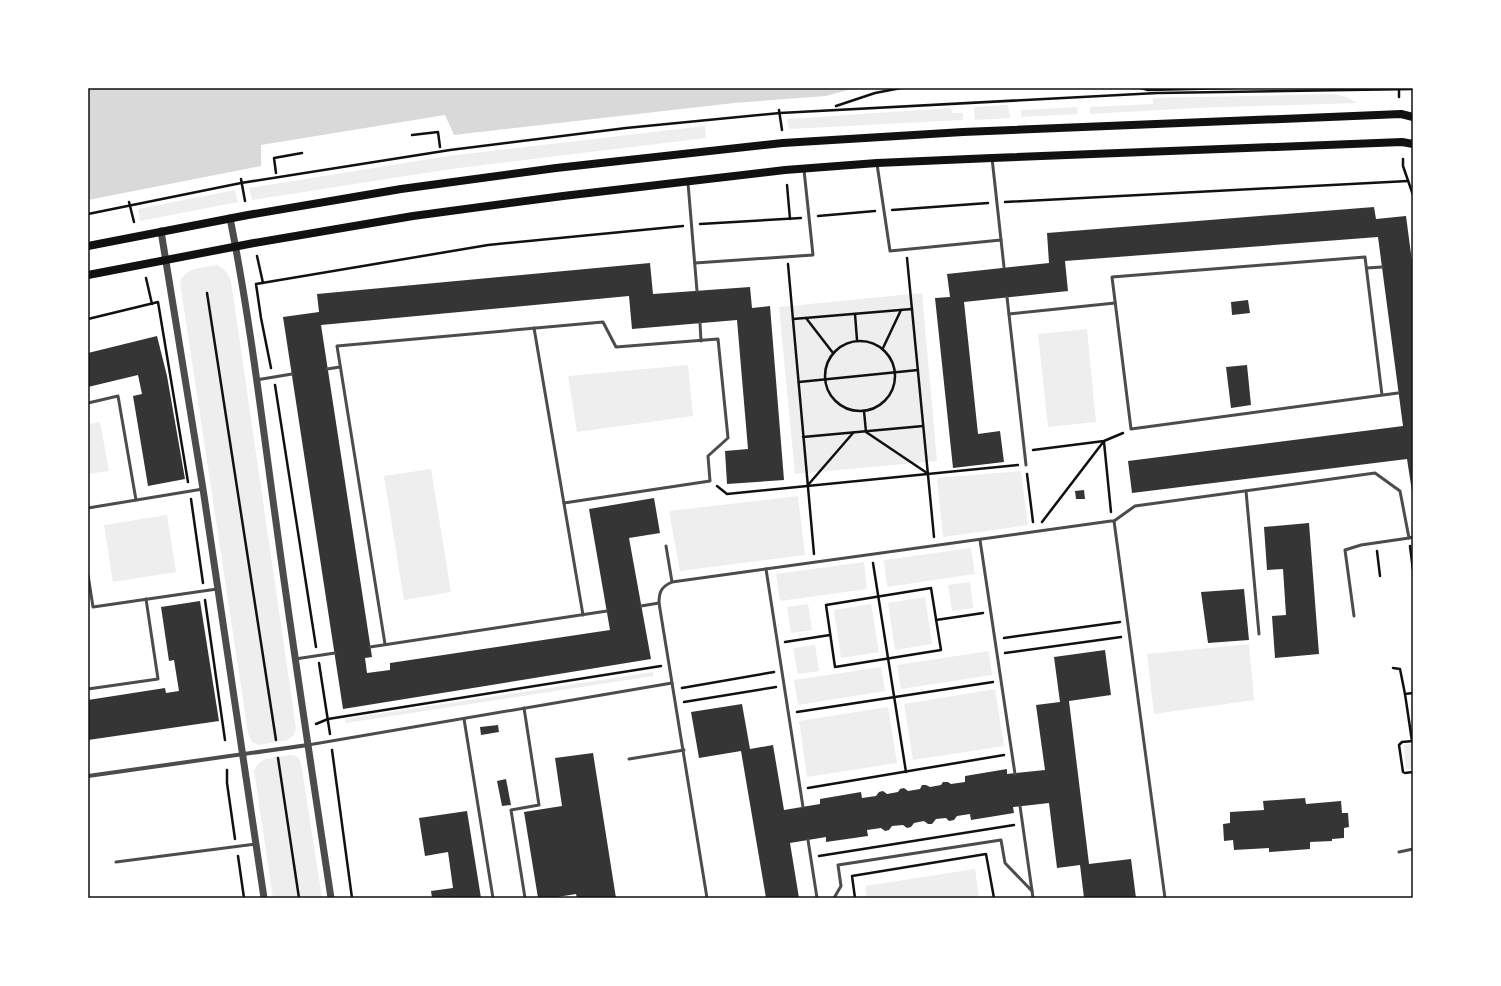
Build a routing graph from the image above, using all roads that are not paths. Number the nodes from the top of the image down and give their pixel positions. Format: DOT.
graph roads {
  1 [pos="1413,117"];
  2 [pos="1413,144"];
  3 [pos="992,158"];
  4 [pos="877,163"];
  5 [pos="804,169"];
  6 [pos="688,181"];
  7 [pos="230,218"];
  8 [pos="161,231"];
  9 [pos="1001,240"];
  10 [pos="88,246"];
  11 [pos="236,246"];
  12 [pos="166,260"];
  13 [pos="695,263"];
  14 [pos="1004,267"];
  15 [pos="1382,267"];
  16 [pos="1368,268"];
  17 [pos="88,275"];
  18 [pos="697,291"];
  19 [pos="1007,297"];
  20 [pos="1115,303"];
  21 [pos="1009,314"];
  22 [pos="700,323"];
  23 [pos="534,328"];
  24 [pos="701,341"];
  25 [pos="340,367"];
  26 [pos="328,369"];
  27 [pos="292,374"];
  28 [pos="256,380"];
  29 [pos="1398,393"];
  30 [pos="1382,395"];
  31 [pos="88,403"];
  32 [pos="1026,465"];
  33 [pos="203,490"];
  34 [pos="1246,491"];
  35 [pos="136,500"];
  36 [pos="564,503"];
  37 [pos="88,508"];
  38 [pos="1113,521"];
  39 [pos="1411,538"];
  40 [pos="980,540"];
  41 [pos="666,546"];
  42 [pos="766,569"];
  43 [pos="88,575"];
  44 [pos="672,582"];
  45 [pos="218,589"];
  46 [pos="146,599"];
  47 [pos="659,603"];
  48 [pos="641,606"];
  49 [pos="607,611"];
  50 [pos="582,615"];
  51 [pos="1354,616"];
  52 [pos="1259,634"];
  53 [pos="385,644"];
  54 [pos="370,647"];
  55 [pos="334,652"];
  56 [pos="295,659"];
  57 [pos="672,683"];
  58 [pos="88,689"];
  59 [pos="524,708"];
  60 [pos="464,719"];
  61 [pos="308,745"];
  62 [pos="684,750"];
  63 [pos="243,754"];
  64 [pos="628,759"];
  65 [pos="1015,774"];
  66 [pos="88,776"];
  67 [pos="1020,806"];
  68 [pos="803,807"];
  69 [pos="808,840"];
  70 [pos="256,844"];
  71 [pos="1413,849"];
  72 [pos="1398,852"];
  73 [pos="116,862"];
  74 [pos="1032,891"];
  75 [pos="264,898"];
  76 [pos="331,898"];
  77 [pos="493,898"];
  78 [pos="525,898"];
  79 [pos="707,898"];
  80 [pos="817,898"];
  81 [pos="834,898"];
  82 [pos="1033,898"];
  83 [pos="1165,898"];
  1 -- 7 [label="main road"];
  2 -- 3 [label="main road"];
  3 -- 4 [label="main road"];
  3 -- 9 [label="lane"];
  4 -- 5 [label="main road"];
  4 -- 9 [label="lane"];
  5 -- 6 [label="main road"];
  5 -- 13 [label="lane"];
  6 -- 11 [label="main road"];
  6 -- 13 [label="lane"];
  7 -- 8 [label="main road"];
  7 -- 11 [label="street"];
  8 -- 10 [label="main road"];
  8 -- 12 [label="street"];
  9 -- 14 [label="lane"];
  11 -- 12 [label="main road"];
  11 -- 28 [label="street"];
  12 -- 17 [label="main road"];
  12 -- 33 [label="street"];
  13 -- 18 [label="lane"];
  15 -- 16 [label="lane"];
  16 -- 20 [label="lane"];
  16 -- 30 [label="lane"];
  19 -- 21 [label="lane"];
  20 -- 21 [label="lane"];
  20 -- 30 [label="lane"];
  21 -- 32 [label="lane"];
  22 -- 24 [label="lane"];
  23 -- 24 [label="lane"];
  23 -- 25 [label="lane"];
  23 -- 36 [label="lane"];
  24 -- 36 [label="lane"];
  25 -- 26 [label="lane"];
  25 -- 53 [label="lane"];
  27 -- 28 [label="lane"];
  28 -- 56 [label="street"];
  29 -- 30 [label="lane"];
  31 -- 35 [label="lane"];
  33 -- 35 [label="lane"];
  33 -- 45 [label="street"];
  34 -- 38 [label="lane"];
  34 -- 39 [label="lane"];
  34 -- 52 [label="lane"];
  35 -- 37 [label="lane"];
  36 -- 50 [label="lane"];
  38 -- 40 [label="lane"];
  38 -- 83 [label="lane"];
  39 -- 51 [label="lane"];
  40 -- 42 [label="lane"];
  40 -- 65 [label="lane"];
  41 -- 44 [label="lane"];
  42 -- 44 [label="lane"];
  42 -- 68 [label="lane"];
  43 -- 46 [label="lane"];
  44 -- 47 [label="lane"];
  45 -- 46 [label="lane"];
  45 -- 63 [label="street"];
  46 -- 58 [label="lane"];
  47 -- 48 [label="lane"];
  47 -- 57 [label="lane"];
  49 -- 50 [label="lane"];
  50 -- 53 [label="lane"];
  53 -- 54 [label="lane"];
  55 -- 56 [label="lane"];
  56 -- 61 [label="street"];
  57 -- 59 [label="lane"];
  57 -- 62 [label="lane"];
  59 -- 60 [label="lane"];
  59 -- 78 [label="lane"];
  60 -- 61 [label="lane"];
  60 -- 77 [label="lane"];
  61 -- 63 [label="street"];
  61 -- 76 [label="street"];
  62 -- 64 [label="lane"];
  62 -- 79 [label="lane"];
  63 -- 66 [label="street"];
  63 -- 70 [label="street"];
  67 -- 74 [label="lane"];
  69 -- 80 [label="lane"];
  70 -- 73 [label="lane"];
  70 -- 75 [label="street"];
  71 -- 72 [label="lane"];
  74 -- 81 [label="lane"];
  74 -- 82 [label="lane"];
}
